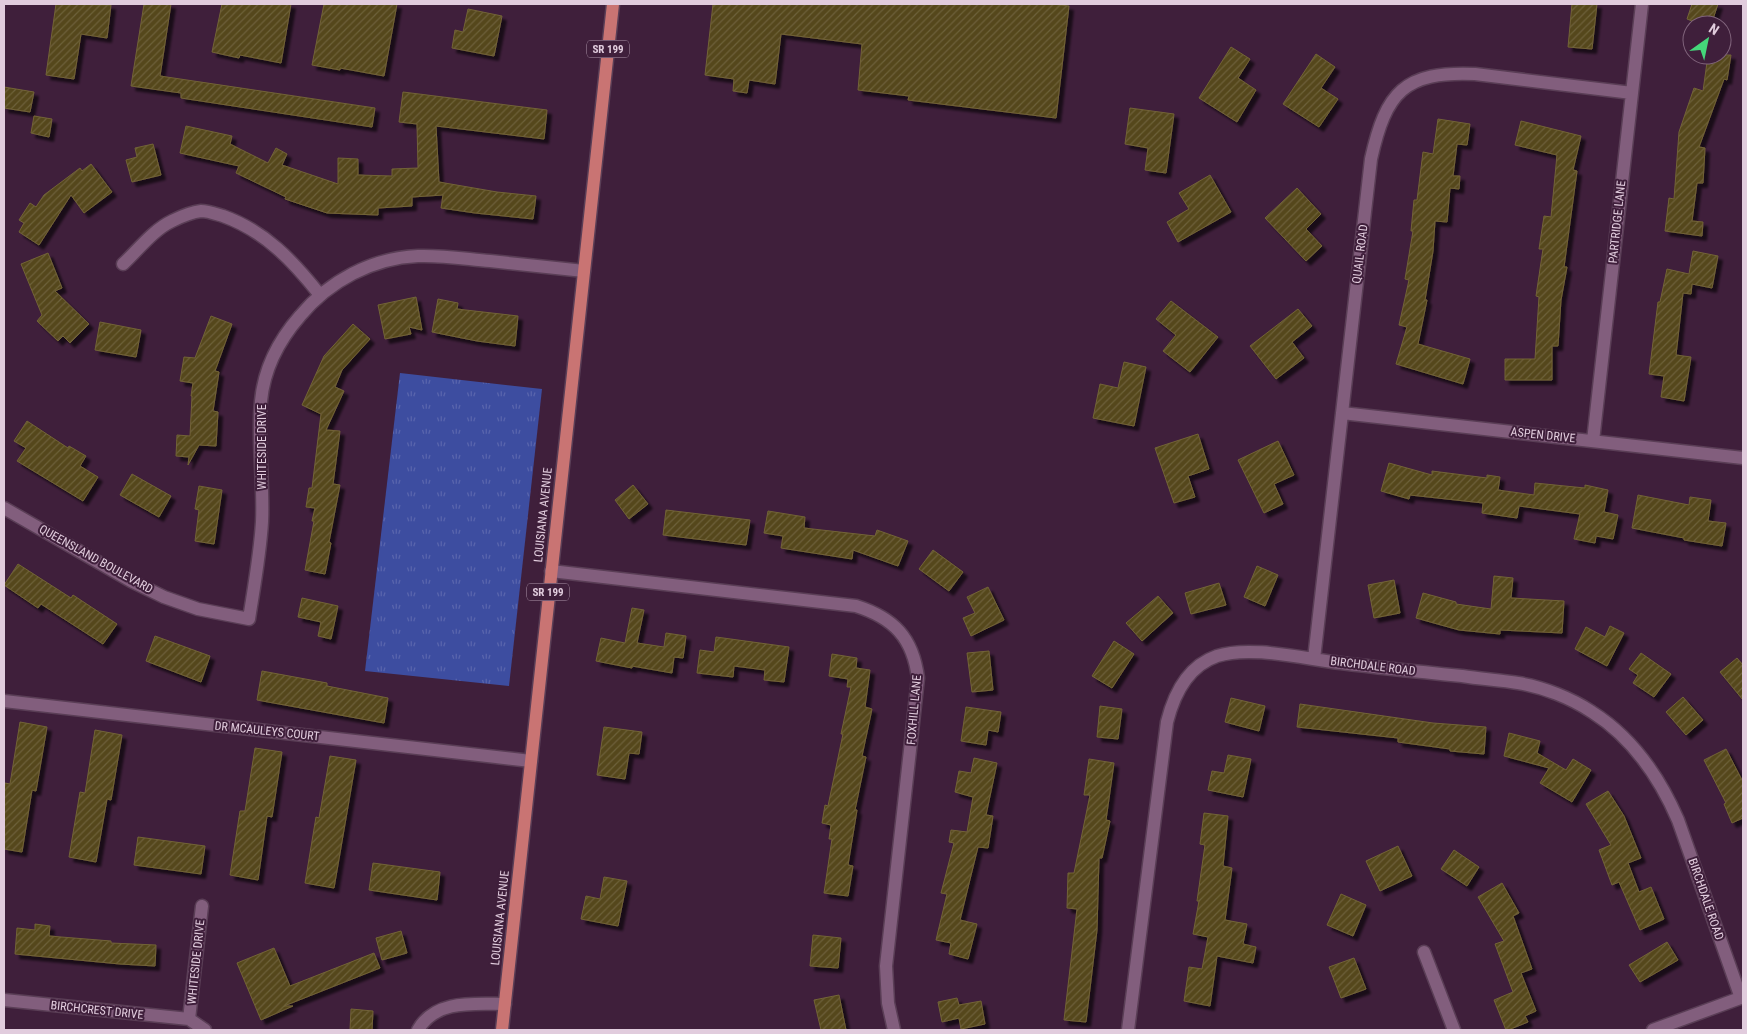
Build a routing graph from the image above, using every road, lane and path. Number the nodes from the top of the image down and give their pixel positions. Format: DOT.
graph roads {
  1 [pos="613,4"];
  2 [pos="1642,4"];
  3 [pos="1632,93"];
  4 [pos="123,264"];
  5 [pos="584,271"];
  6 [pos="320,295"];
  7 [pos="1342,412"];
  8 [pos="1593,441"];
  9 [pos="1743,458"];
  10 [pos="4,508"];
  11 [pos="551,571"];
  12 [pos="249,620"];
  13 [pos="1314,659"];
  14 [pos="4,701"];
  15 [pos="531,761"];
  16 [pos="202,906"];
  17 [pos="1424,952"];
  18 [pos="1742,997"];
  19 [pos="4,1000"];
  20 [pos="505,1004"];
  21 [pos="189,1019"];
  22 [pos="206,1030"];
  23 [pos="418,1030"];
  24 [pos="502,1030"];
  25 [pos="894,1030"];
  26 [pos="1128,1030"];
  27 [pos="1454,1030"];
  28 [pos="1652,1030"];
  1 -- 5 [label="main road, LOUISIANA AVENUE / SR 199"];
  2 -- 3 [label="street, PARTRIDGE LANE"];
  3 -- 7 [label="street, QUAIL ROAD"];
  3 -- 8 [label="street, PARTRIDGE LANE"];
  4 -- 6 [label="street"];
  5 -- 6 [label="street, WHITESIDE DRIVE"];
  5 -- 11 [label="main road, LOUISIANA AVENUE / SR 199"];
  6 -- 12 [label="street, WHITESIDE DRIVE"];
  7 -- 8 [label="street, ASPEN DRIVE"];
  7 -- 13 [label="street, QUAIL ROAD"];
  8 -- 9 [label="street, ASPEN DRIVE"];
  10 -- 12 [label="street, QUEENSLAND BOULEVARD"];
  11 -- 15 [label="main road, LOUISIANA AVENUE / SR 199"];
  11 -- 25 [label="street, FOXHILL LANE"];
  13 -- 18 [label="street, BIRCHDALE ROAD"];
  13 -- 26 [label="street, BIRCHDALE ROAD"];
  14 -- 15 [label="street, DR MCAULEYS COURT"];
  15 -- 20 [label="main road, LOUISIANA AVENUE / SR 199"];
  16 -- 21 [label="street, WHITESIDE DRIVE"];
  17 -- 27 [label="street"];
  18 -- 28 [label="street"];
  19 -- 21 [label="street, BIRCHCREST DRIVE"];
  20 -- 23 [label="street"];
  20 -- 24 [label="main road, LOUISIANA AVENUE / SR 199"];
  21 -- 22 [label="street"];
}
